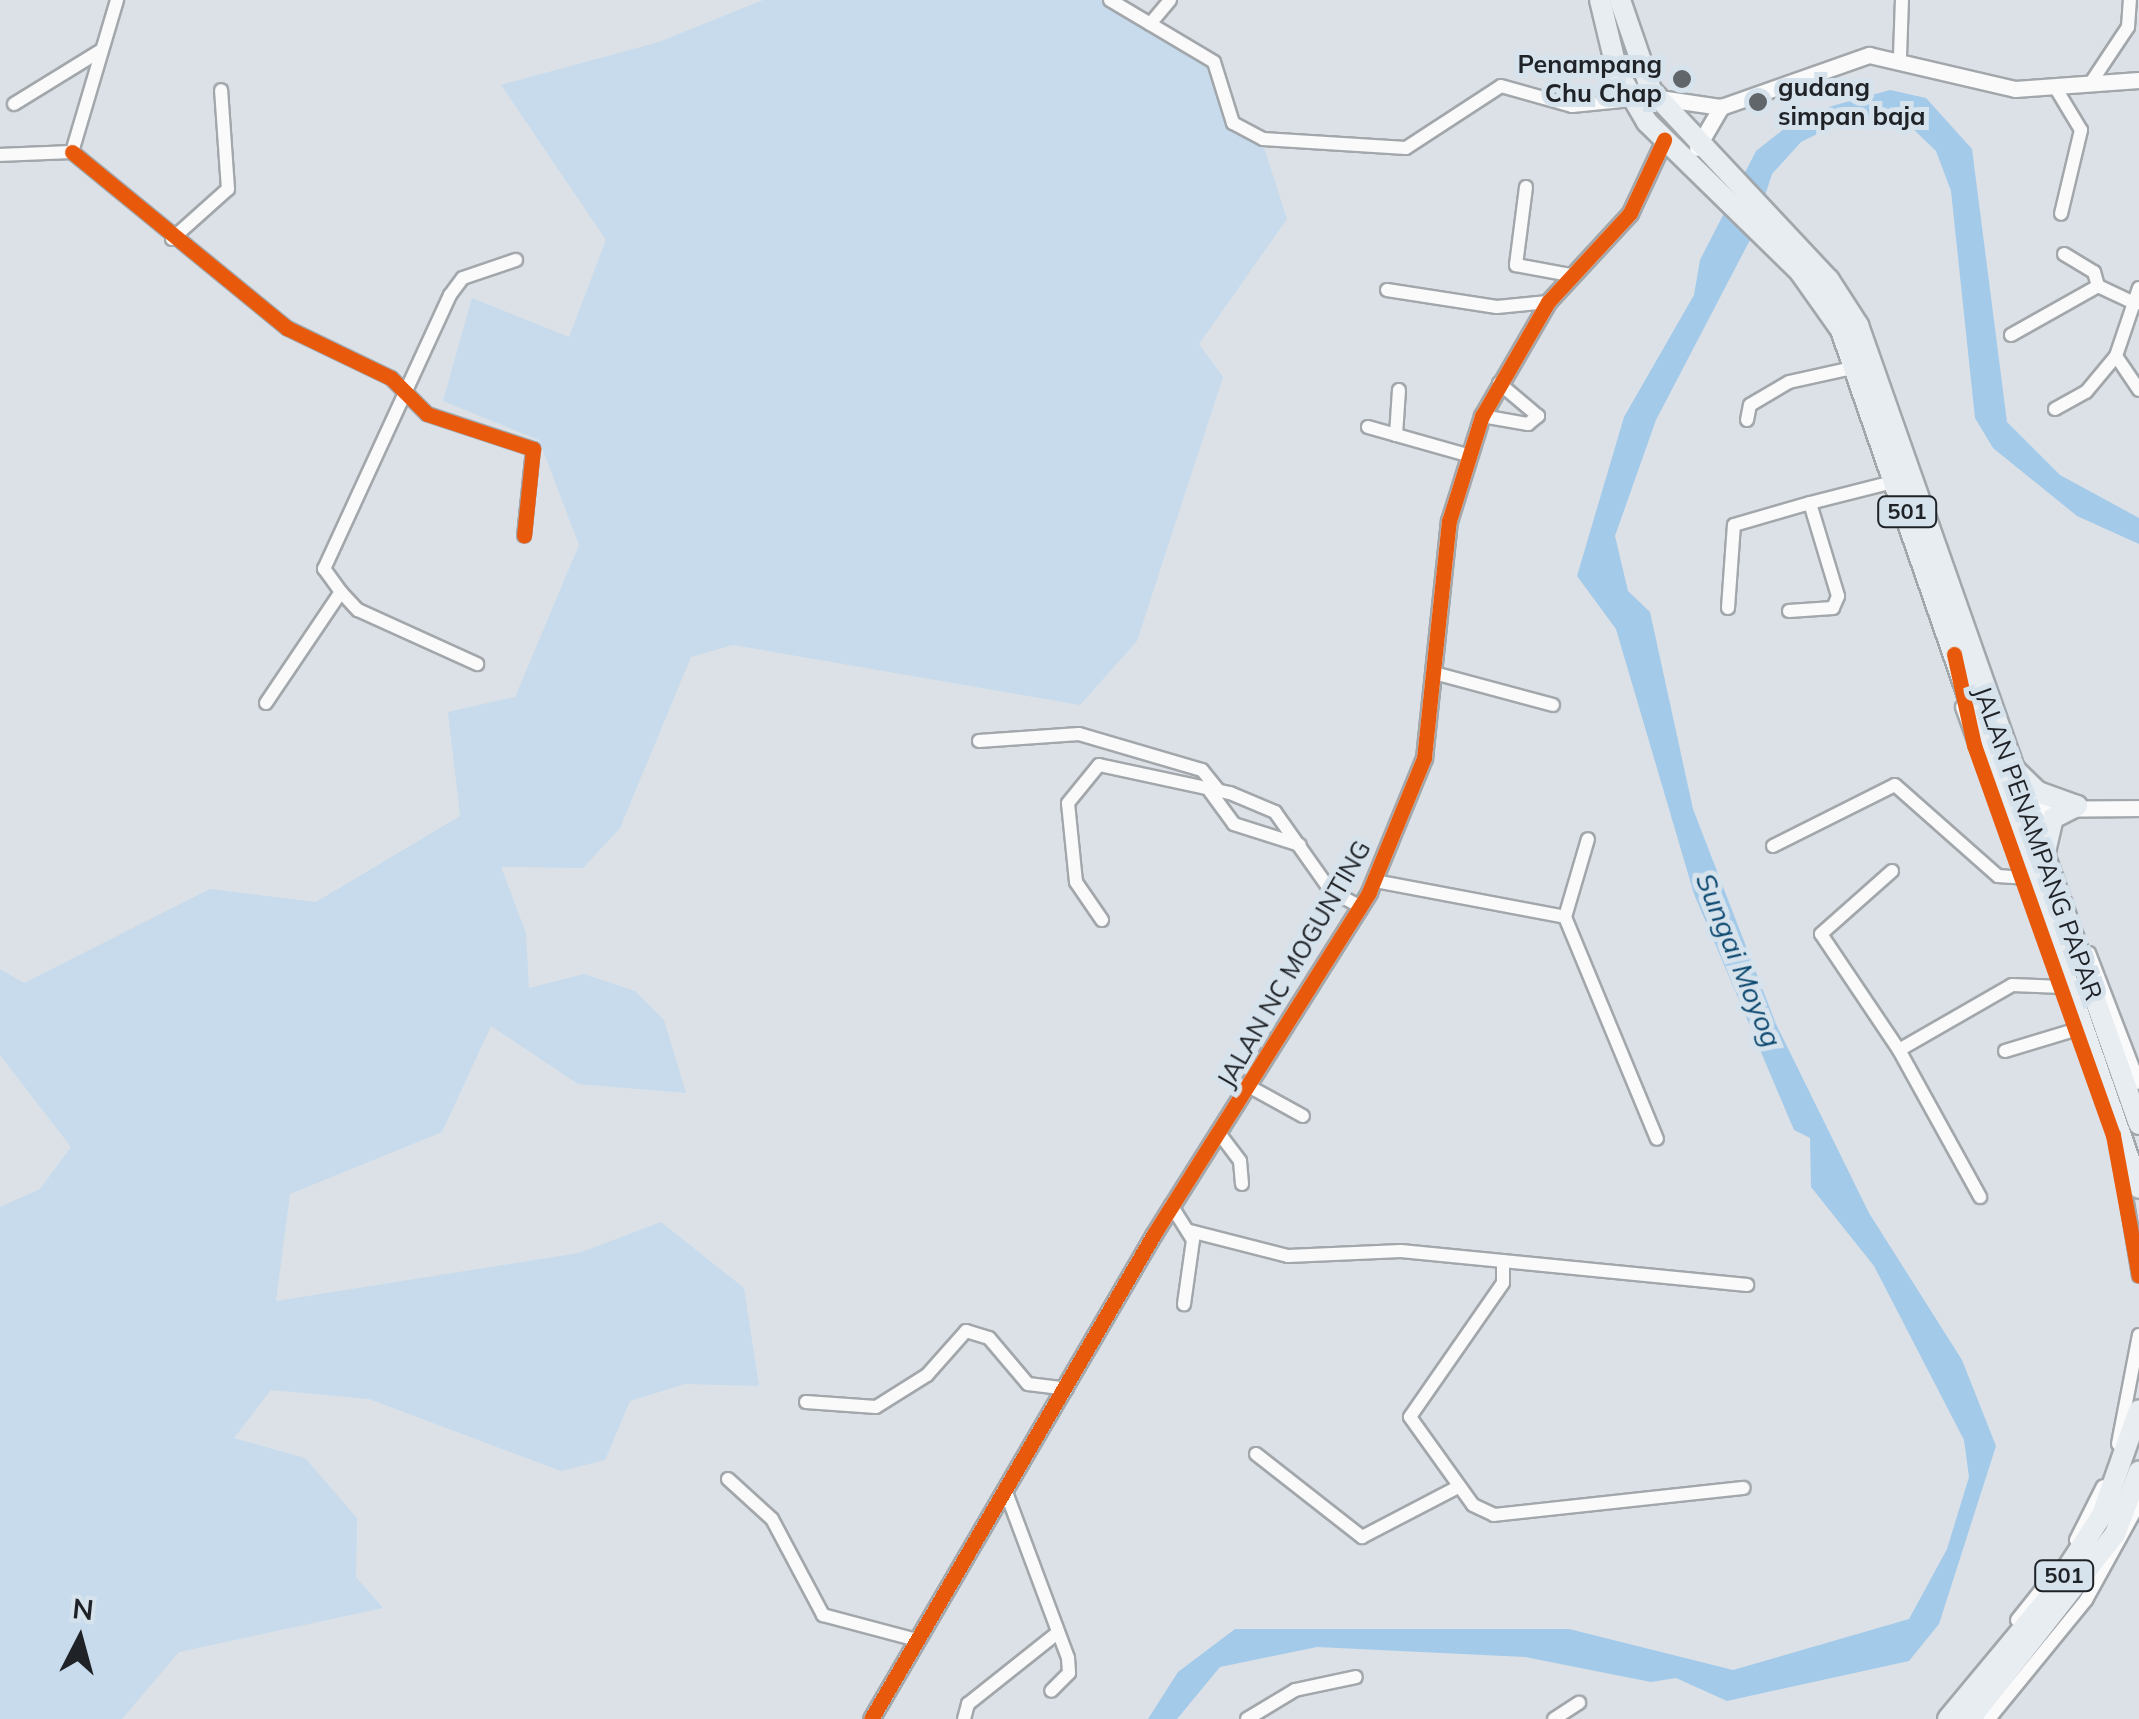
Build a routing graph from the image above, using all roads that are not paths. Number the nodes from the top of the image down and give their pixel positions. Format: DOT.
graph roads {
  1 [pos="117,0"];
  2 [pos="1110,0"];
  3 [pos="1170,0"];
  4 [pos="1600,0"];
  5 [pos="1620,0"];
  6 [pos="1902,0"];
  7 [pos="2130,0"];
  8 [pos="1150,24"];
  9 [pos="102,49"];
  10 [pos="1900,56"];
  11 [pos="2139,80"];
  12 [pos="2092,81"];
  13 [pos="2056,87"];
  14 [pos="221,90"];
  15 [pos="1641,95"];
  16 [pos="14,104"];
  17 [pos="1721,107"];
  18 [pos="1664,140"];
  19 [pos="1697,148"];
  20 [pos="72,152"];
  21 [pos="0,156"];
  22 [pos="1526,187"];
  23 [pos="2061,214"];
  24 [pos="1773,233"];
  25 [pos="172,239"];
  26 [pos="2064,254"];
  27 [pos="516,260"];
  28 [pos="1570,275"];
  29 [pos="2098,286"];
  30 [pos="2139,288"];
  31 [pos="1387,290"];
  32 [pos="1548,302"];
  33 [pos="2136,304"];
  34 [pos="2011,335"];
  35 [pos="2116,356"];
  36 [pos="1857,367"];
  37 [pos="1498,383"];
  38 [pos="1399,390"];
  39 [pos="2139,390"];
  40 [pos="408,398"];
  41 [pos="2055,409"];
  42 [pos="1482,416"];
  43 [pos="1747,420"];
  44 [pos="1368,427"];
  45 [pos="1396,436"];
  46 [pos="1466,456"];
  47 [pos="1896,481"];
  48 [pos="1810,502"];
  49 [pos="524,536"];
  50 [pos="341,592"];
  51 [pos="1728,608"];
  52 [pos="1789,611"];
  53 [pos="1954,654"];
  54 [pos="477,664"];
  55 [pos="1438,674"];
  56 [pos="266,703"];
  57 [pos="1553,705"];
  58 [pos="979,741"];
  59 [pos="2007,761"];
  60 [pos="1214,790"];
  61 [pos="2076,806"];
  62 [pos="2139,808"];
  63 [pos="2017,810"];
  64 [pos="1588,839"];
  65 [pos="1300,845"];
  66 [pos="1774,846"];
  67 [pos="2045,861"];
  68 [pos="1892,872"];
  69 [pos="2024,878"];
  70 [pos="1374,881"];
  71 [pos="1361,907"];
  72 [pos="1565,917"];
  73 [pos="1102,920"];
  74 [pos="2077,949"];
  75 [pos="2063,987"];
  76 [pos="2078,1030"];
  77 [pos="1899,1050"];
  78 [pos="2005,1051"];
  79 [pos="2139,1083"];
  80 [pos="1252,1088"];
  81 [pos="1303,1116"];
  82 [pos="2139,1124"];
  83 [pos="1222,1136"];
  84 [pos="1657,1139"];
  85 [pos="1242,1184"];
  86 [pos="2139,1188"];
  87 [pos="1980,1196"];
  88 [pos="1171,1206"];
  89 [pos="1190,1231"];
  90 [pos="1504,1261"];
  91 [pos="2139,1276"];
  92 [pos="1747,1286"];
  93 [pos="1184,1304"];
  94 [pos="2139,1336"];
  95 [pos="1067,1389"];
  96 [pos="806,1402"];
  97 [pos="2139,1410"];
  98 [pos="1256,1454"];
  99 [pos="2139,1471"];
  100 [pos="728,1480"];
  101 [pos="1458,1487"];
  102 [pos="1744,1488"];
  103 [pos="1006,1492"];
  104 [pos="2139,1504"];
  105 [pos="1056,1634"];
  106 [pos="917,1640"];
  107 [pos="1356,1678"];
  108 [pos="1051,1691"];
  109 [pos="1579,1703"];
  110 [pos="870,1719"];
  111 [pos="964,1719"];
  112 [pos="1247,1719"];
  113 [pos="1554,1719"];
  114 [pos="1936,1719"];
  115 [pos="1948,1719"];
  116 [pos="1970,1719"];
  117 [pos="1988,1719"];
  1 -- 9 [label="street"];
  2 -- 8 [label="street"];
  3 -- 8 [label="street"];
  4 -- 15 [label="main road, JALAN PENAMPANG PAPAR / 501"];
  5 -- 15 [label="main road, JALAN PENAMPANG PAPAR / 501"];
  6 -- 10 [label="street"];
  7 -- 12 [label="street"];
  8 -- 15 [label="street"];
  9 -- 16 [label="street"];
  9 -- 20 [label="street"];
  10 -- 13 [label="street"];
  10 -- 17 [label="street"];
  11 -- 12 [label="street"];
  12 -- 13 [label="street"];
  13 -- 23 [label="street"];
  14 -- 25 [label="street"];
  15 -- 17 [label="street"];
  15 -- 18 [label="main road, JALAN PENAMPANG PAPAR / 501"];
  15 -- 19 [label="main road, JALAN PENAMPANG PAPAR / 501"];
  17 -- 19 [label="street"];
  18 -- 24 [label="main road, JALAN PENAMPANG PAPAR / 501"];
  18 -- 28 [label="street, JALAN NC MOGUNTING"];
  19 -- 24 [label="main road, JALAN PENAMPANG PAPAR / 501"];
  20 -- 21 [label="street"];
  20 -- 25 [label="street"];
  22 -- 28 [label="street"];
  24 -- 36 [label="main road, JALAN PENAMPANG PAPAR / 501"];
  24 -- 59 [label="main road, JALAN PENAMPANG PAPAR / 501"];
  25 -- 40 [label="street"];
  26 -- 29 [label="street"];
  27 -- 40 [label="street"];
  28 -- 32 [label="street, JALAN NC MOGUNTING"];
  29 -- 33 [label="street"];
  29 -- 34 [label="street"];
  30 -- 33 [label="street"];
  31 -- 32 [label="street"];
  32 -- 37 [label="street, JALAN NC MOGUNTING"];
  33 -- 35 [label="street"];
  35 -- 39 [label="street"];
  35 -- 41 [label="street"];
  36 -- 43 [label="street"];
  36 -- 47 [label="main road, JALAN PENAMPANG PAPAR / 501"];
  37 -- 42 [label="street, JALAN NC MOGUNTING"];
  37 -- 42 [label="street"];
  38 -- 45 [label="street"];
  40 -- 49 [label="street"];
  40 -- 50 [label="street"];
  42 -- 46 [label="street, JALAN NC MOGUNTING"];
  44 -- 45 [label="street"];
  45 -- 46 [label="street"];
  46 -- 55 [label="street, JALAN NC MOGUNTING"];
  47 -- 48 [label="street"];
  47 -- 53 [label="main road, JALAN PENAMPANG PAPAR / 501"];
  48 -- 51 [label="street"];
  48 -- 52 [label="street"];
  50 -- 54 [label="street"];
  50 -- 56 [label="street"];
  53 -- 63 [label="main road, JALAN PENAMPANG PAPAR / 501"];
  53 -- 69 [label="street"];
  55 -- 57 [label="street"];
  55 -- 70 [label="street, JALAN NC MOGUNTING"];
  58 -- 60 [label="street"];
  59 -- 61 [label="main road"];
  59 -- 63 [label="main road, JALAN PENAMPANG PAPAR / 501"];
  60 -- 65 [label="street"];
  60 -- 65 [label="street"];
  60 -- 73 [label="street"];
  61 -- 62 [label="street"];
  61 -- 63 [label="street"];
  61 -- 67 [label="main road"];
  63 -- 67 [label="main road, JALAN PENAMPANG PAPAR / 501"];
  63 -- 86 [label="main road, JALAN PENAMPANG PAPAR / 501"];
  64 -- 72 [label="street"];
  65 -- 71 [label="street"];
  66 -- 69 [label="street"];
  67 -- 74 [label="main road, JALAN PENAMPANG PAPAR / 501"];
  68 -- 77 [label="street"];
  69 -- 75 [label="street"];
  70 -- 71 [label="street, JALAN NC MOGUNTING"];
  70 -- 72 [label="street"];
  71 -- 80 [label="street, JALAN NC MOGUNTING"];
  72 -- 84 [label="street"];
  74 -- 79 [label="street"];
  74 -- 82 [label="main road, JALAN PENAMPANG PAPAR / 501"];
  75 -- 76 [label="street"];
  75 -- 77 [label="street"];
  76 -- 78 [label="street"];
  76 -- 91 [label="street"];
  77 -- 87 [label="street"];
  80 -- 81 [label="street"];
  80 -- 83 [label="street, JALAN NC MOGUNTING"];
  83 -- 85 [label="street"];
  83 -- 88 [label="street, JALAN NC MOGUNTING"];
  88 -- 89 [label="street"];
  88 -- 95 [label="street, JALAN NC MOGUNTING"];
  89 -- 90 [label="street"];
  89 -- 93 [label="street"];
  90 -- 92 [label="street"];
  90 -- 101 [label="street"];
  94 -- 114 [label="street"];
  95 -- 96 [label="street"];
  95 -- 103 [label="street, JALAN NC MOGUNTING"];
  97 -- 115 [label="main road, 501"];
  98 -- 101 [label="street"];
  99 -- 116 [label="main road, 501"];
  100 -- 106 [label="street"];
  101 -- 102 [label="street"];
  103 -- 105 [label="street"];
  103 -- 106 [label="street, JALAN NC MOGUNTING"];
  104 -- 117 [label="street"];
  105 -- 108 [label="street"];
  105 -- 111 [label="street"];
  106 -- 110 [label="street, JALAN NC MOGUNTING"];
  107 -- 112 [label="street"];
  109 -- 113 [label="street"];
}
